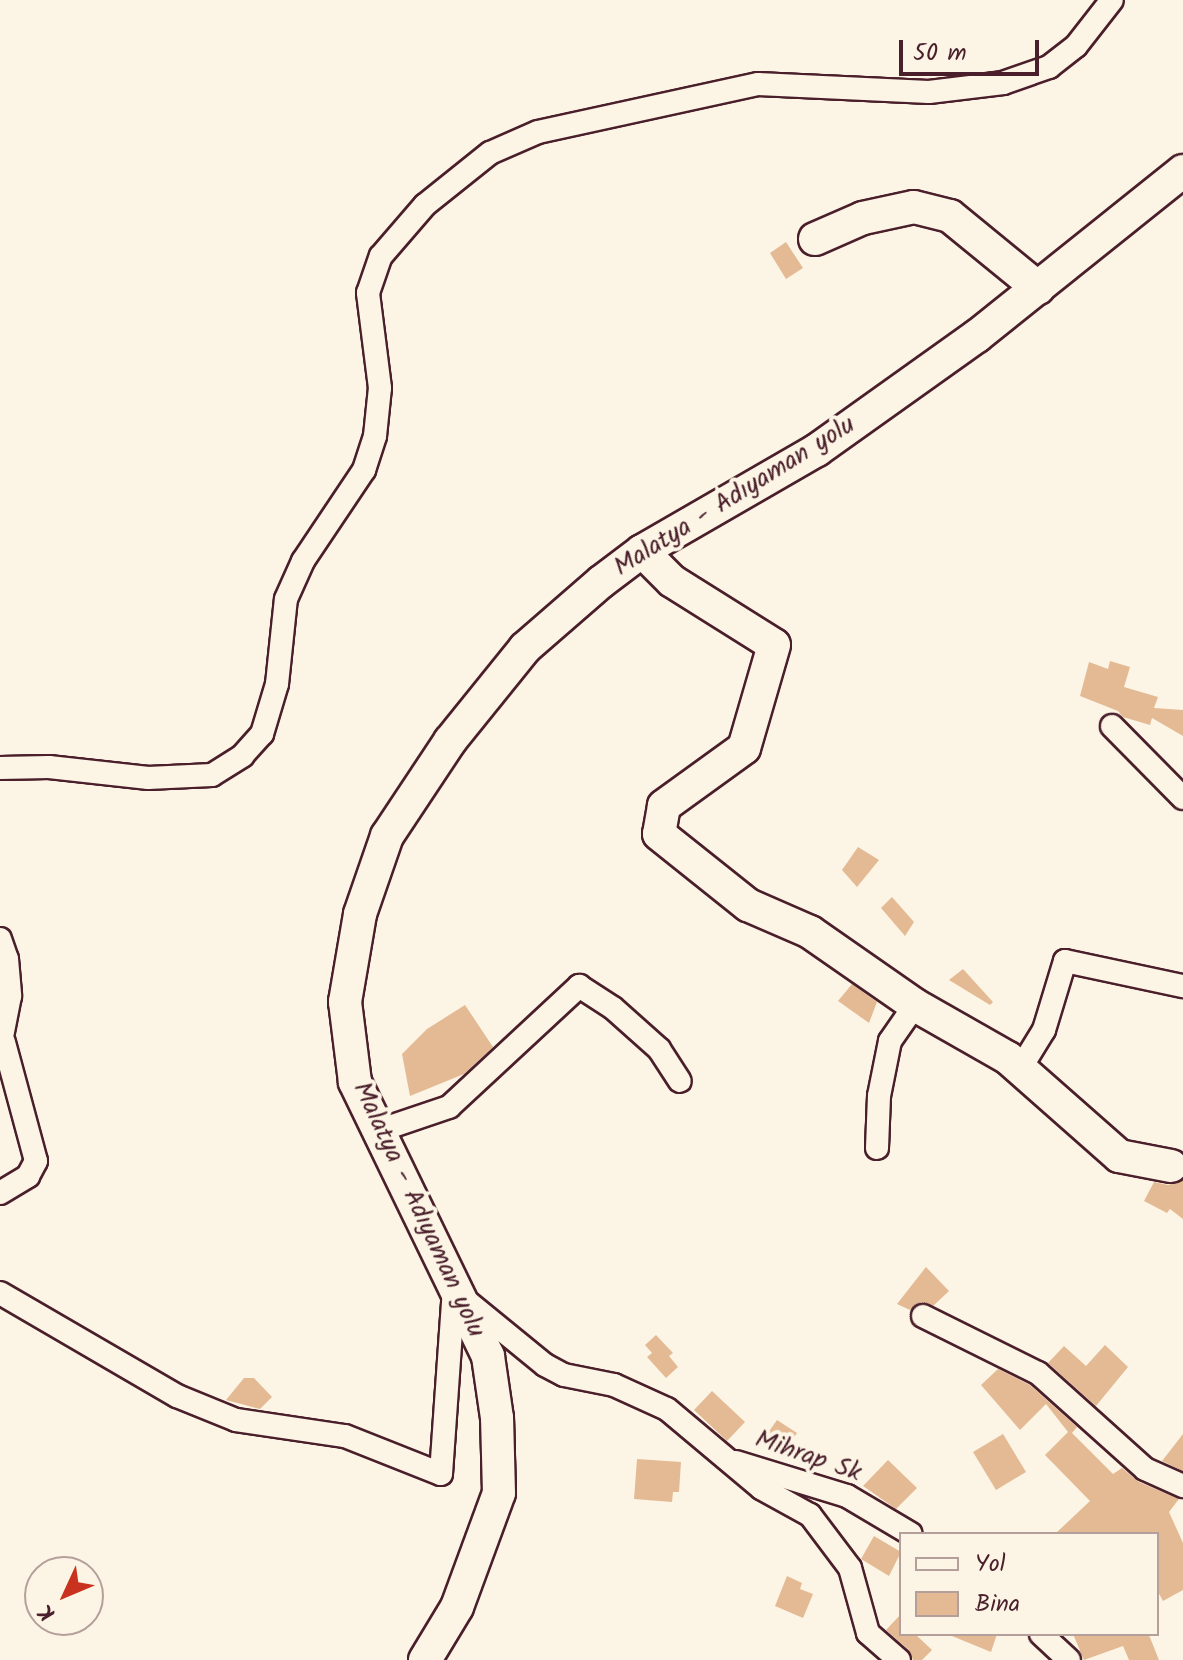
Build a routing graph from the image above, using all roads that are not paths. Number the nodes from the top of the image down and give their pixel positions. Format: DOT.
graph roads {
  1 [pos="1112,0"];
  2 [pos="1183,171"];
  3 [pos="815,239"];
  4 [pos="1038,288"];
  5 [pos="642,551"];
  6 [pos="1112,726"];
  7 [pos="0,768"];
  8 [pos="1183,798"];
  9 [pos="0,939"];
  10 [pos="1183,986"];
  11 [pos="915,1005"];
  12 [pos="2,1044"];
  13 [pos="1020,1069"];
  14 [pos="680,1081"];
  15 [pos="378,1131"];
  16 [pos="877,1148"];
  17 [pos="1177,1167"];
  18 [pos="0,1193"];
  19 [pos="455,1290"];
  20 [pos="0,1293"];
  21 [pos="923,1316"];
  22 [pos="727,1459"];
  23 [pos="1183,1486"];
  24 [pos="908,1532"];
  25 [pos="1043,1636"];
  26 [pos="893,1657"];
  27 [pos="425,1660"];
  28 [pos="1069,1660"];
  1 -- 7 [label="street"];
  2 -- 4 [label="main road, Malatya - Adıyaman yolu"];
  3 -- 4 [label="main road"];
  4 -- 5 [label="main road, Malatya - Adıyaman yolu"];
  5 -- 11 [label="main road"];
  5 -- 15 [label="main road, Malatya - Adıyaman yolu"];
  6 -- 8 [label="street"];
  9 -- 12 [label="street"];
  10 -- 13 [label="street"];
  11 -- 13 [label="main road"];
  11 -- 16 [label="street"];
  12 -- 18 [label="street"];
  13 -- 17 [label="main road"];
  14 -- 15 [label="street"];
  15 -- 19 [label="main road, Malatya - Adıyaman yolu"];
  19 -- 20 [label="street"];
  19 -- 22 [label="street"];
  19 -- 27 [label="main road, Malatya - Adıyaman yolu"];
  21 -- 23 [label="street"];
  22 -- 24 [label="street, Mihrap Sk"];
  22 -- 26 [label="street"];
  25 -- 28 [label="street"];
}
